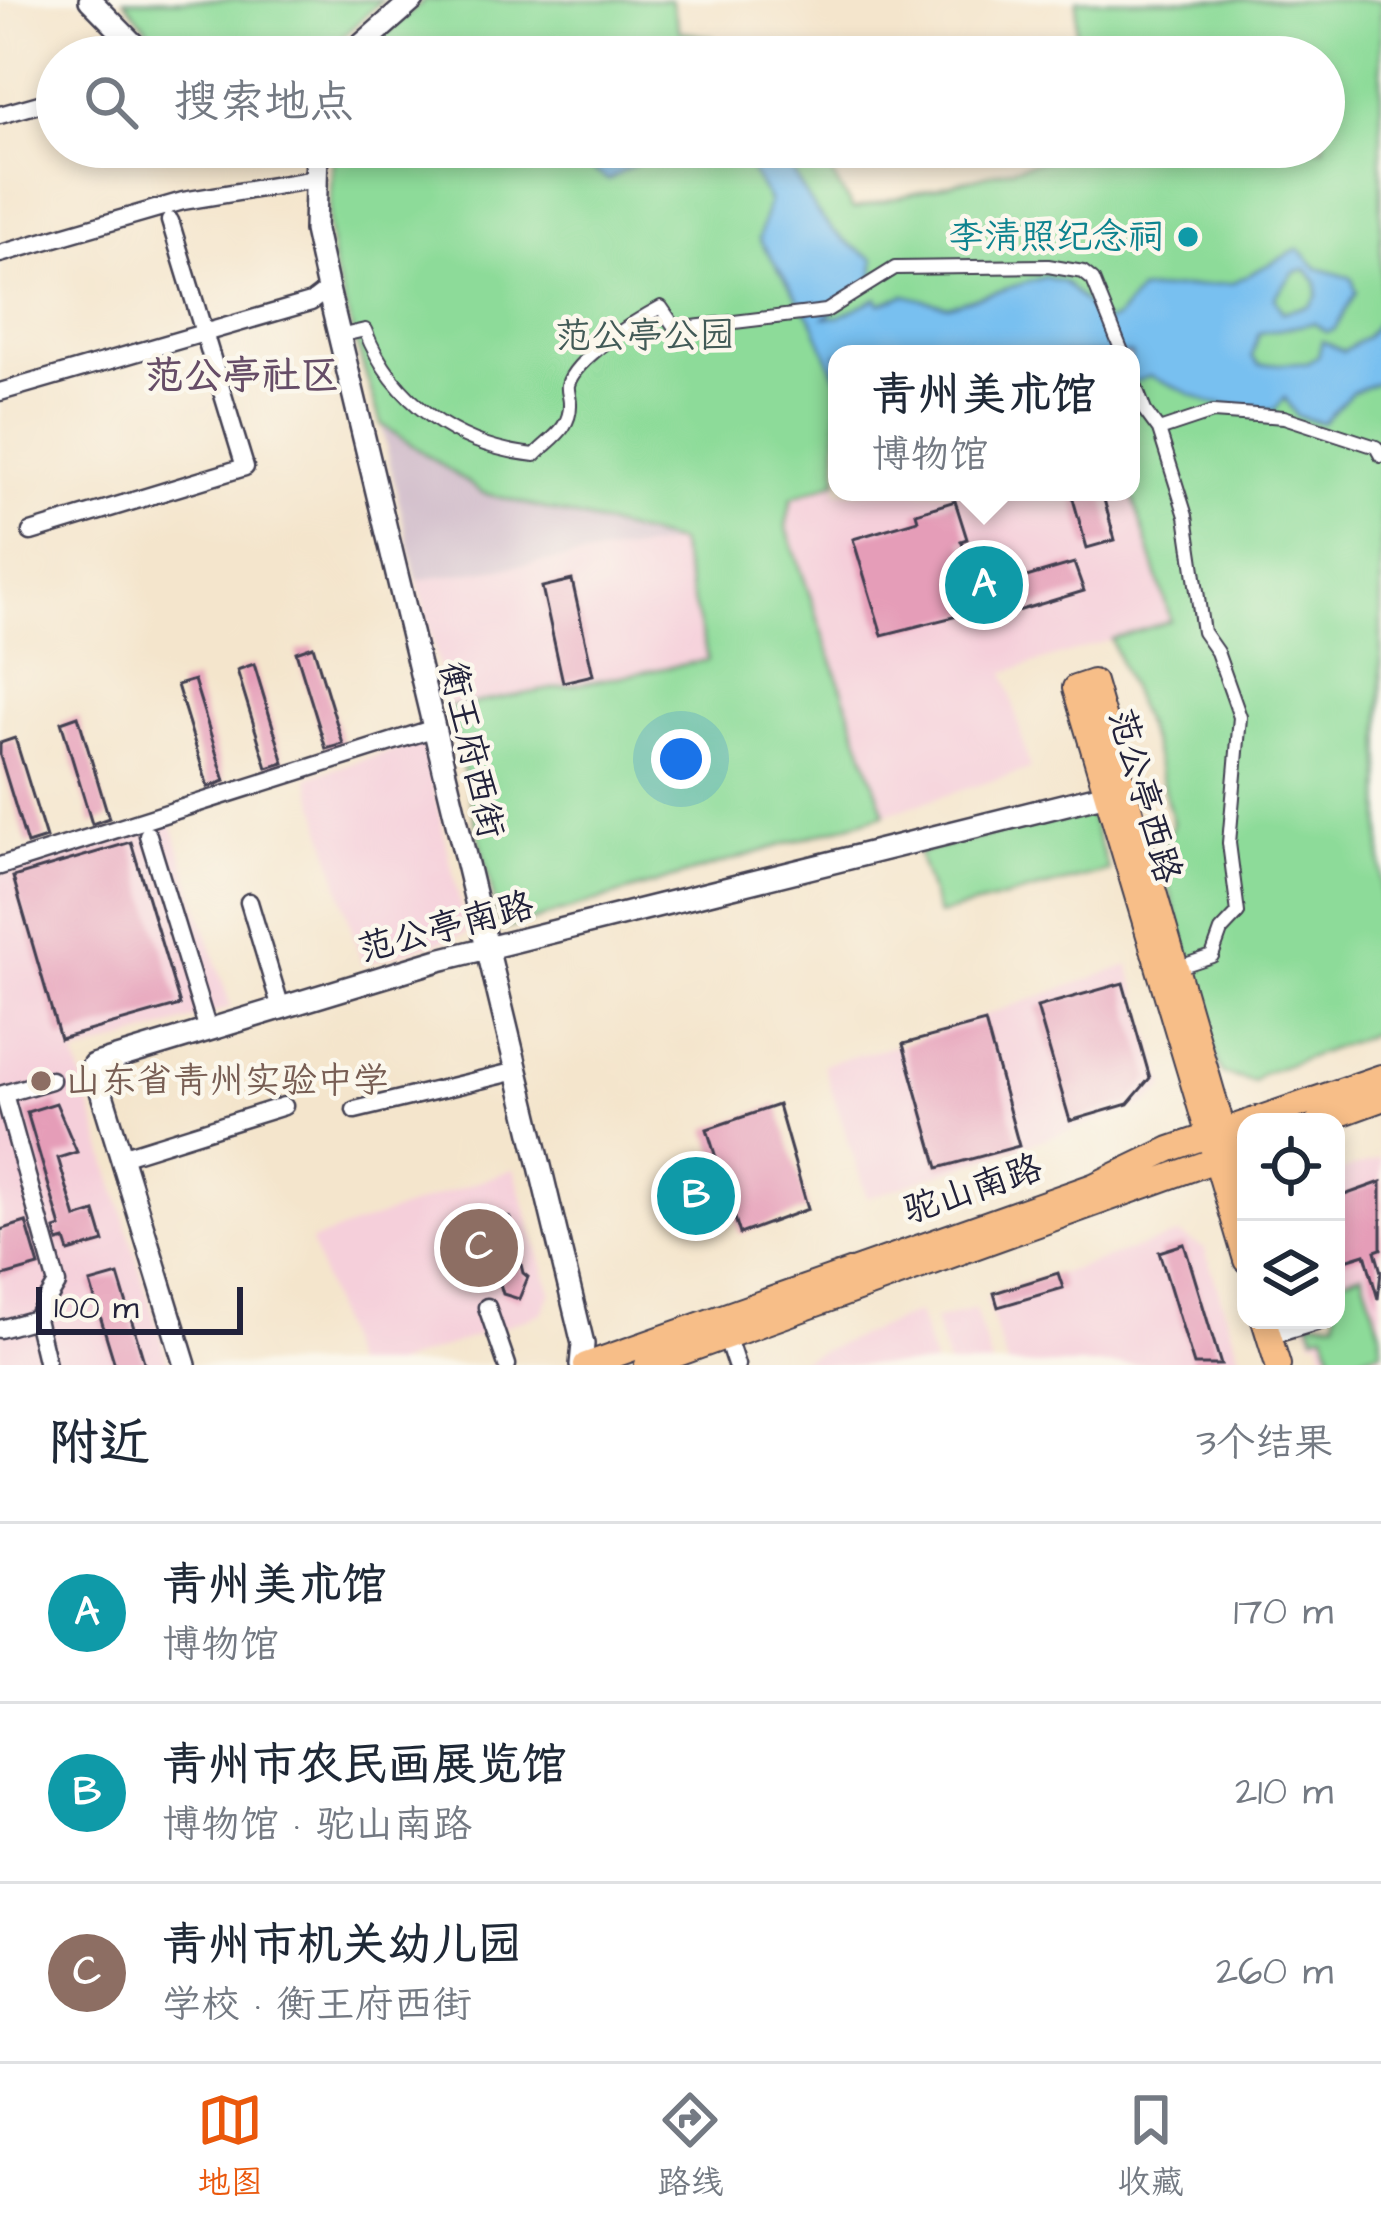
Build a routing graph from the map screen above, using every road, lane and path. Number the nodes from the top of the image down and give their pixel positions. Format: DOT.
graph roads {
  1 [pos="90,0"];
  2 [pos="413,0"];
  3 [pos="125,36"];
  4 [pos="372,36"];
  5 [pos="36,105"];
  6 [pos="0,116"];
  7 [pos="316,168"];
  8 [pos="316,178"];
  9 [pos="170,221"];
  10 [pos="0,254"];
  11 [pos="328,289"];
  12 [pos="203,330"];
  13 [pos="339,336"];
  14 [pos="1120,345"];
  15 [pos="0,392"];
  16 [pos="1140,398"];
  17 [pos="1159,430"];
  18 [pos="1381,456"];
  19 [pos="31,532"];
  20 [pos="432,729"];
  21 [pos="1114,793"];
  22 [pos="148,836"];
  23 [pos="0,866"];
  24 [pos="249,902"];
  25 [pos="484,952"];
  26 [pos="1176,968"];
  27 [pos="281,1008"];
  28 [pos="208,1030"];
  29 [pos="517,1071"];
  30 [pos="1381,1077"];
  31 [pos="51,1080"];
  32 [pos="2,1095"];
  33 [pos="1381,1099"];
  34 [pos="284,1106"];
  35 [pos="355,1110"];
  36 [pos="1343,1113"];
  37 [pos="1224,1147"];
  38 [pos="121,1157"];
  39 [pos="1237,1184"];
  40 [pos="1238,1221"];
  41 [pos="487,1307"];
  42 [pos="36,1319"];
  43 [pos="724,1327"];
  44 [pos="0,1329"];
  45 [pos="1275,1329"];
  46 [pos="1277,1329"];
  47 [pos="47,1365"];
  48 [pos="185,1365"];
  49 [pos="507,1365"];
  50 [pos="584,1365"];
  51 [pos="647,1365"];
  52 [pos="736,1365"];
  53 [pos="1277,1365"];
  54 [pos="1292,1365"];
  1 -- 3 [label="street"];
  2 -- 4 [label="street"];
  5 -- 6 [label="street"];
  7 -- 8 [label="street, 衡王府西街"];
  8 -- 10 [label="street"];
  8 -- 11 [label="street, 衡王府西街"];
  9 -- 12 [label="street"];
  11 -- 12 [label="street"];
  11 -- 13 [label="street, 衡王府西街"];
  12 -- 15 [label="street"];
  12 -- 19 [label="street"];
  13 -- 14 [label="street"];
  13 -- 20 [label="street, 衡王府西街"];
  16 -- 17 [label="street"];
  17 -- 18 [label="street"];
  17 -- 26 [label="street"];
  20 -- 23 [label="street"];
  20 -- 25 [label="street, 衡王府西街"];
  21 -- 25 [label="street, 范公亭南路"];
  21 -- 26 [label="main road, 范公亭西路"];
  21 -- 37 [label="main road, 范公亭西路"];
  22 -- 28 [label="street"];
  24 -- 27 [label="street"];
  25 -- 27 [label="street, 范公亭南路"];
  25 -- 29 [label="street, 衡王府西街"];
  26 -- 37 [label="main road, 范公亭西路"];
  27 -- 28 [label="street, 范公亭南路"];
  28 -- 38 [label="street, 范公亭南路"];
  29 -- 35 [label="street"];
  29 -- 50 [label="street, 衡王府西街"];
  30 -- 37 [label="main road, 驼山南路"];
  31 -- 32 [label="street"];
  32 -- 42 [label="street"];
  33 -- 36 [label="main road"];
  34 -- 38 [label="street"];
  37 -- 39 [label="main road, 范公亭西路"];
  37 -- 40 [label="main road, 范公亭西路"];
  37 -- 43 [label="main road, 驼山南路"];
  38 -- 48 [label="street, 范公亭南路"];
  41 -- 49 [label="street"];
  42 -- 44 [label="street"];
  42 -- 47 [label="street"];
  43 -- 50 [label="main road, 驼山南路"];
  43 -- 51 [label="main road, 驼山南路"];
  43 -- 52 [label="street"];
  45 -- 53 [label="main road"];
  46 -- 54 [label="main road"];
}
